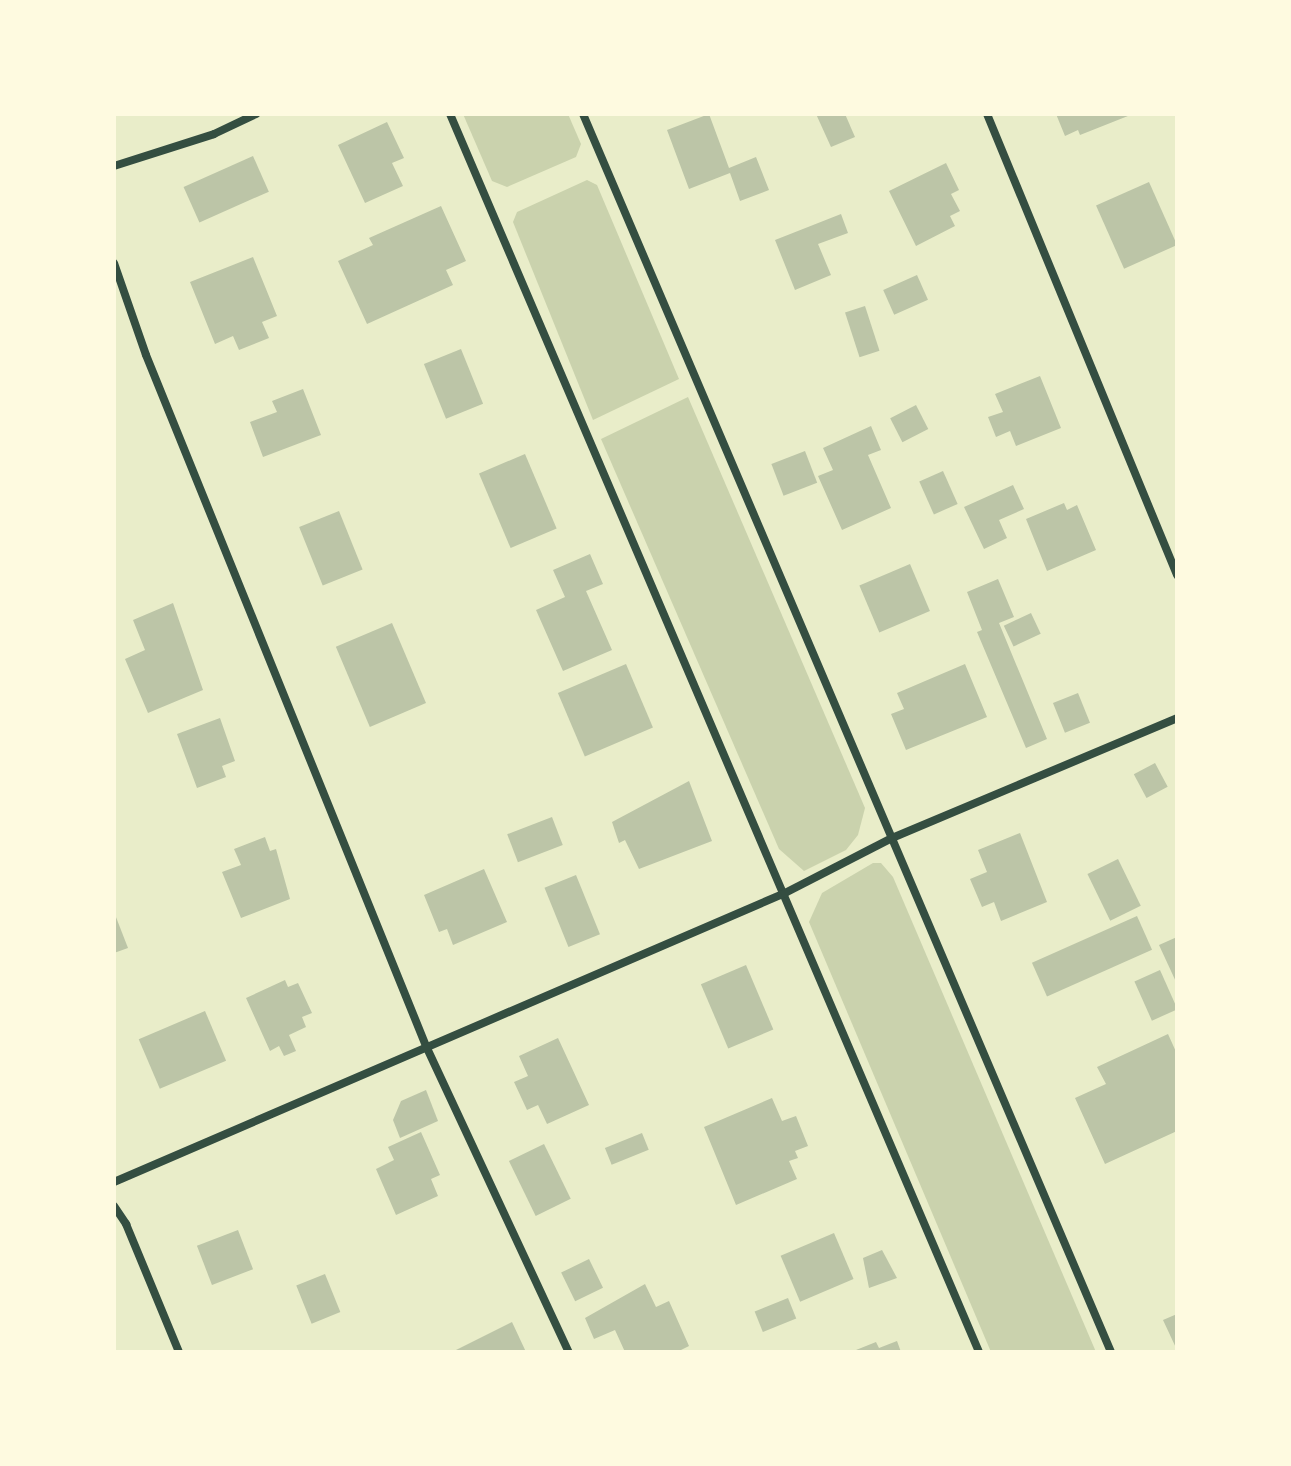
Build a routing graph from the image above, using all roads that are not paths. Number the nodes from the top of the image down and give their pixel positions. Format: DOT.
graph roads {
  1 [pos="256,114"];
  2 [pos="450,114"];
  3 [pos="583,114"];
  4 [pos="987,114"];
  5 [pos="114,166"];
  6 [pos="114,263"];
  7 [pos="1177,575"];
  8 [pos="1177,718"];
  9 [pos="892,838"];
  10 [pos="785,893"];
  11 [pos="426,1046"];
  12 [pos="114,1182"];
  13 [pos="114,1206"];
  14 [pos="179,1352"];
  15 [pos="569,1352"];
  16 [pos="979,1352"];
  17 [pos="1111,1352"];
  1 -- 5 [label="street"];
  2 -- 10 [label="street"];
  3 -- 9 [label="street"];
  4 -- 7 [label="street"];
  6 -- 11 [label="street"];
  8 -- 9 [label="street"];
  9 -- 10 [label="street"];
  9 -- 17 [label="street"];
  10 -- 11 [label="street"];
  10 -- 16 [label="street"];
  11 -- 12 [label="street"];
  11 -- 15 [label="street"];
  13 -- 14 [label="street"];
}
